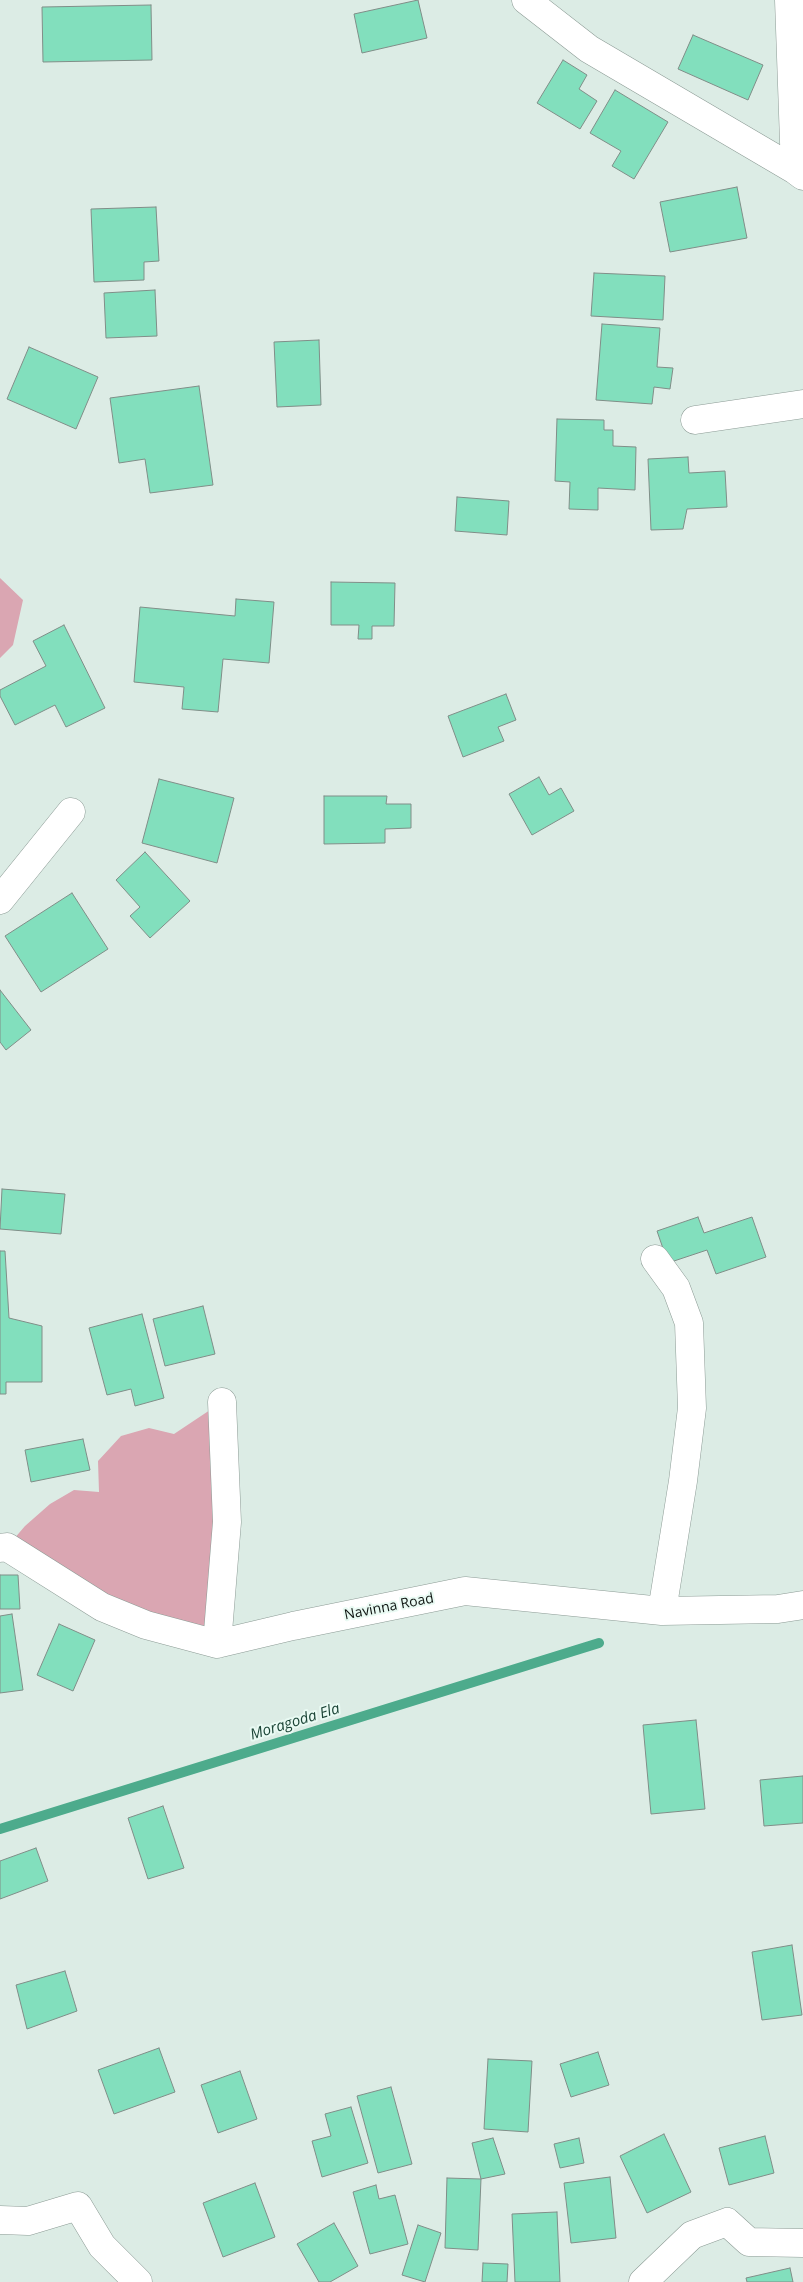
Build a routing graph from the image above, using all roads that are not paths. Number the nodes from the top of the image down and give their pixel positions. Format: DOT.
graph roads {
  1 [pos="526,0"];
  2 [pos="789,0"];
  3 [pos="799,173"];
  4 [pos="803,404"];
  5 [pos="695,420"];
  6 [pos="72,812"];
  7 [pos="0,900"];
  8 [pos="654,1259"];
  9 [pos="222,1402"];
  10 [pos="0,1548"];
  11 [pos="803,1605"];
  12 [pos="662,1611"];
  13 [pos="217,1644"];
  14 [pos="0,2220"];
  15 [pos="803,2243"];
  16 [pos="138,2282"];
  17 [pos="642,2282"];
  1 -- 3 [label="street"];
  2 -- 3 [label="street"];
  4 -- 5 [label="street"];
  6 -- 7 [label="street"];
  8 -- 12 [label="street"];
  9 -- 13 [label="street"];
  10 -- 13 [label="street, Navinna Road"];
  11 -- 12 [label="street, Navinna Road"];
  12 -- 13 [label="street, Navinna Road"];
  14 -- 16 [label="street"];
  15 -- 17 [label="street"];
}
